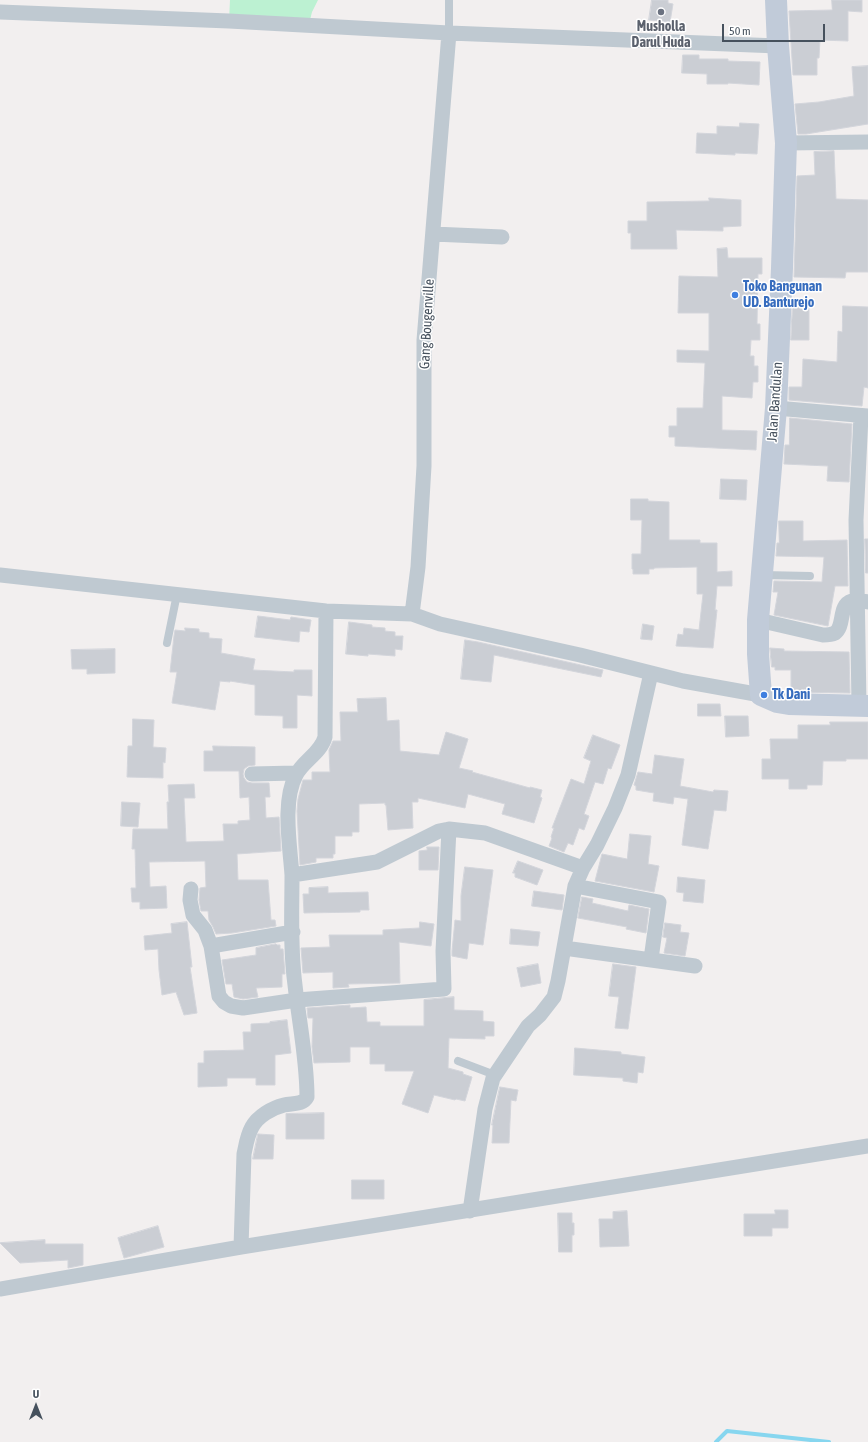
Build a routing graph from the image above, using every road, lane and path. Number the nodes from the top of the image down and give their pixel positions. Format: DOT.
graph roads {
  1 [pos="449,0"];
  2 [pos="776,0"];
  3 [pos="0,12"];
  4 [pos="449,33"];
  5 [pos="778,46"];
  6 [pos="868,142"];
  7 [pos="786,143"];
  8 [pos="433,234"];
  9 [pos="502,237"];
  10 [pos="776,408"];
  11 [pos="864,416"];
  12 [pos="0,575"];
  13 [pos="762,575"];
  14 [pos="810,576"];
  15 [pos="176,594"];
  16 [pos="863,601"];
  17 [pos="326,611"];
  18 [pos="412,614"];
  19 [pos="758,620"];
  20 [pos="167,643"];
  21 [pos="651,673"];
  22 [pos="761,695"];
  23 [pos="863,706"];
  24 [pos="296,773"];
  25 [pos="252,774"];
  26 [pos="449,829"];
  27 [pos="583,868"];
  28 [pos="292,875"];
  29 [pos="575,886"];
  30 [pos="191,890"];
  31 [pos="293,932"];
  32 [pos="211,946"];
  33 [pos="564,948"];
  34 [pos="651,959"];
  35 [pos="695,966"];
  36 [pos="297,1000"];
  37 [pos="458,1061"];
  38 [pos="495,1075"];
  39 [pos="868,1146"];
  40 [pos="470,1211"];
  41 [pos="241,1247"];
  42 [pos="0,1289"];
  1 -- 4 [label="lane"];
  2 -- 5 [label="street, Jalan Bandulan"];
  3 -- 4 [label="street"];
  4 -- 5 [label="street"];
  4 -- 8 [label="street, Gang Bougenville"];
  5 -- 7 [label="street, Jalan Bandulan"];
  6 -- 7 [label="street"];
  7 -- 10 [label="street, Jalan Bandulan"];
  8 -- 9 [label="street"];
  8 -- 18 [label="street, Gang Bougenville"];
  10 -- 11 [label="street"];
  10 -- 13 [label="street, Jalan Bandulan"];
  11 -- 16 [label="street"];
  12 -- 15 [label="street"];
  13 -- 14 [label="lane"];
  13 -- 19 [label="street, Jalan Bandulan"];
  15 -- 17 [label="street"];
  15 -- 20 [label="lane"];
  16 -- 19 [label="street"];
  16 -- 23 [label="street"];
  17 -- 18 [label="street"];
  17 -- 24 [label="street"];
  18 -- 21 [label="street"];
  19 -- 22 [label="street, Jalan Bandulan"];
  21 -- 22 [label="street"];
  21 -- 27 [label="street"];
  22 -- 23 [label="street"];
  24 -- 25 [label="street"];
  24 -- 28 [label="street"];
  26 -- 27 [label="street"];
  26 -- 28 [label="street"];
  26 -- 36 [label="street"];
  27 -- 29 [label="street"];
  28 -- 31 [label="street"];
  29 -- 33 [label="street"];
  29 -- 34 [label="street"];
  30 -- 32 [label="street"];
  31 -- 32 [label="street"];
  31 -- 36 [label="street"];
  32 -- 36 [label="street"];
  33 -- 34 [label="street"];
  33 -- 38 [label="street"];
  34 -- 35 [label="street"];
  36 -- 41 [label="street"];
  37 -- 38 [label="lane"];
  38 -- 40 [label="street"];
  39 -- 40 [label="street"];
  40 -- 41 [label="street"];
  41 -- 42 [label="street"];
}
